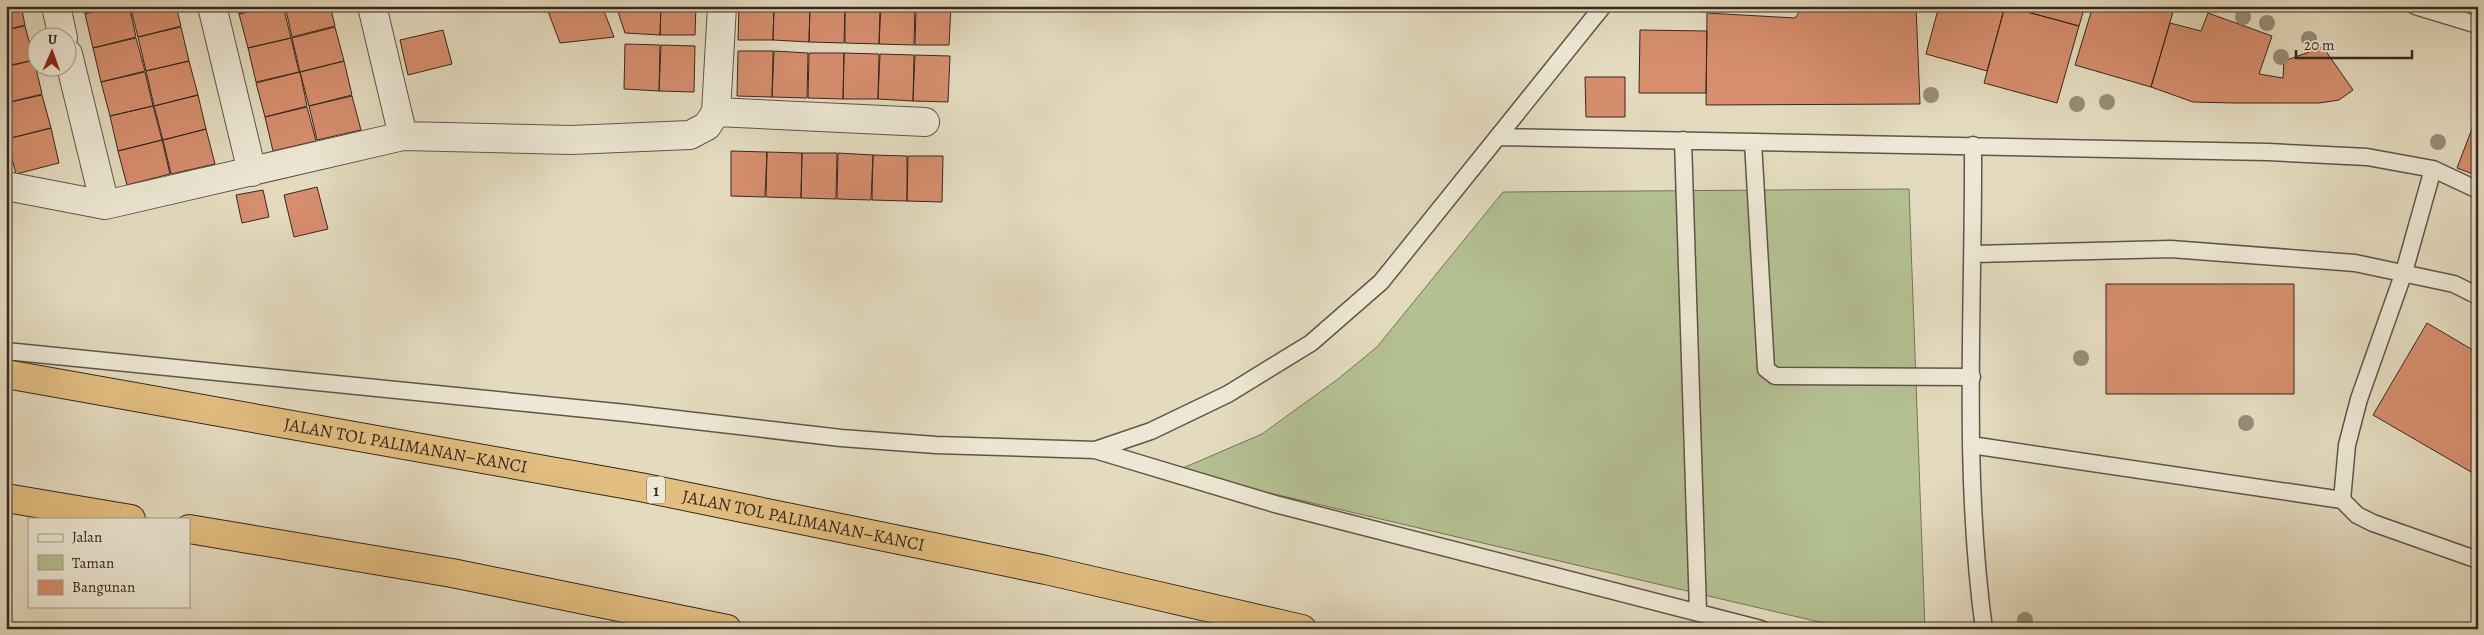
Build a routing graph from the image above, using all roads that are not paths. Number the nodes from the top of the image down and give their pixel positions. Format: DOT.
graph roads {
  1 [pos="56,6"];
  2 [pos="212,6"];
  3 [pos="372,6"];
  4 [pos="722,6"];
  5 [pos="1603,6"];
  6 [pos="2415,6"];
  7 [pos="2478,25"];
  8 [pos="62,28"];
  9 [pos="74,78"];
  10 [pos="716,112"];
  11 [pos="925,122"];
  12 [pos="403,136"];
  13 [pos="1498,136"];
  14 [pos="1683,140"];
  15 [pos="1753,142"];
  16 [pos="1973,145"];
  17 [pos="2433,169"];
  18 [pos="252,172"];
  19 [pos="6,186"];
  20 [pos="2478,190"];
  21 [pos="105,205"];
  22 [pos="1974,254"];
  23 [pos="2404,272"];
  24 [pos="2478,296"];
  25 [pos="6,351"];
  26 [pos="6,374"];
  27 [pos="1972,377"];
  28 [pos="1971,445"];
  29 [pos="1095,450"];
  30 [pos="6,498"];
  31 [pos="2342,500"];
  32 [pos="125,518"];
  33 [pos="190,529"];
  34 [pos="2478,560"];
  35 [pos="1698,612"];
  36 [pos="727,629"];
  37 [pos="1302,629"];
  38 [pos="1761,629"];
  39 [pos="1984,629"];
  1 -- 8 [label="street"];
  2 -- 18 [label="street"];
  3 -- 12 [label="street"];
  4 -- 10 [label="street"];
  5 -- 13 [label="lane"];
  6 -- 7 [label="lane"];
  9 -- 21 [label="street"];
  10 -- 11 [label="street"];
  10 -- 12 [label="street"];
  12 -- 18 [label="street"];
  13 -- 14 [label="lane"];
  13 -- 29 [label="lane"];
  14 -- 15 [label="lane"];
  14 -- 35 [label="lane"];
  15 -- 16 [label="lane"];
  15 -- 27 [label="lane"];
  16 -- 17 [label="lane"];
  16 -- 22 [label="lane"];
  17 -- 20 [label="lane"];
  17 -- 23 [label="lane"];
  18 -- 21 [label="street"];
  19 -- 21 [label="street"];
  22 -- 23 [label="lane"];
  22 -- 27 [label="lane"];
  23 -- 24 [label="lane"];
  23 -- 31 [label="lane"];
  25 -- 29 [label="lane"];
  26 -- 37 [label="highway, JALAN TOL PALIMANAN–KANCI / 1"];
  27 -- 28 [label="lane"];
  28 -- 31 [label="lane"];
  28 -- 39 [label="lane"];
  29 -- 35 [label="lane"];
  30 -- 32 [label="highway"];
  31 -- 34 [label="lane"];
  33 -- 36 [label="highway"];
  35 -- 38 [label="lane"];
}
